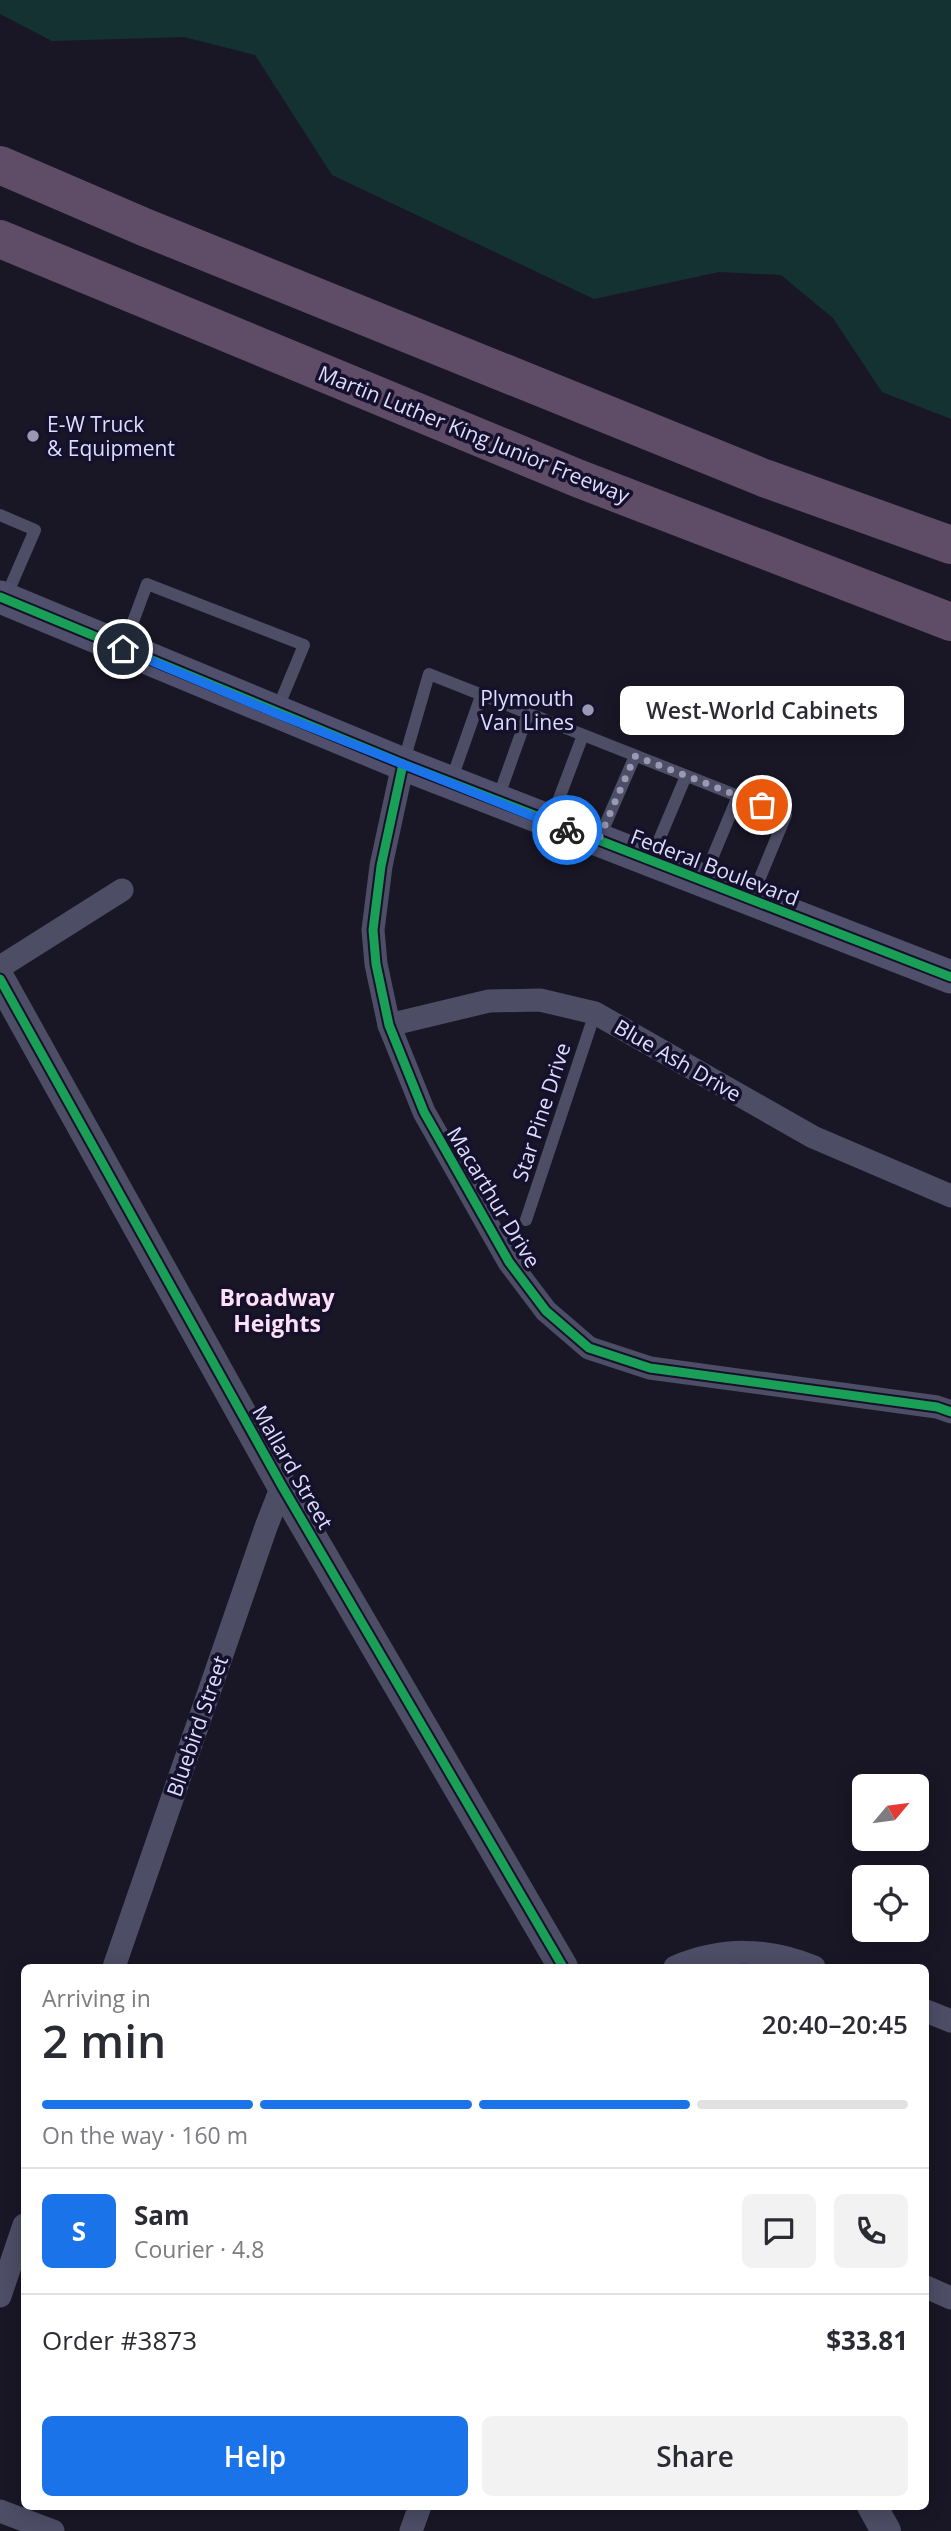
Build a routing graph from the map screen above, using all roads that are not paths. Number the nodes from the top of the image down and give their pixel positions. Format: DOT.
graph roads {
  1 [pos="0,164"];
  2 [pos="0,239"];
  3 [pos="0,515"];
  4 [pos="951,545"];
  5 [pos="3,598"];
  6 [pos="951,622"];
  7 [pos="123,649"];
  8 [pos="481,696"];
  9 [pos="275,713"];
  10 [pos="528,714"];
  11 [pos="583,735"];
  12 [pos="635,756"];
  13 [pos="403,764"];
  14 [pos="686,776"];
  15 [pos="451,783"];
  16 [pos="738,796"];
  17 [pos="497,801"];
  18 [pos="550,823"];
  19 [pos="598,841"];
  20 [pos="650,862"];
  21 [pos="702,881"];
  22 [pos="122,890"];
  23 [pos="752,899"];
  24 [pos="0,967"];
  25 [pos="951,977"];
  26 [pos="0,979"];
  27 [pos="595,1013"];
  28 [pos="389,1025"];
  29 [pos="951,1196"];
  30 [pos="526,1220"];
  31 [pos="951,1412"];
  32 [pos="282,1486"];
  33 [pos="115,1964"];
  34 [pos="561,1964"];
  35 [pos="686,1964"];
  36 [pos="807,1964"];
  37 [pos="929,2012"];
  38 [pos="951,2021"];
  39 [pos="21,2234"];
  40 [pos="929,2288"];
  41 [pos="0,2296"];
  42 [pos="951,2298"];
  43 [pos="419,2510"];
  44 [pos="874,2510"];
  45 [pos="0,2511"];
  46 [pos="53,2531"];
  47 [pos="411,2531"];
  48 [pos="886,2531"];
  1 -- 4 [label="highway"];
  2 -- 6 [label="highway, Martin Luther King Junior Freeway"];
  3 -- 5 [label="lane"];
  5 -- 7 [label="main road, Federal Boulevard"];
  7 -- 9 [label="main road, Federal Boulevard"];
  7 -- 9 [label="lane"];
  8 -- 10 [label="lane"];
  8 -- 13 [label="lane"];
  8 -- 15 [label="lane"];
  9 -- 13 [label="main road, Federal Boulevard"];
  10 -- 11 [label="lane"];
  10 -- 17 [label="lane"];
  11 -- 12 [label="lane"];
  11 -- 18 [label="lane"];
  12 -- 14 [label="lane"];
  12 -- 19 [label="lane"];
  13 -- 15 [label="main road, Federal Boulevard"];
  13 -- 28 [label="street, Macarthur Drive"];
  14 -- 16 [label="lane"];
  14 -- 20 [label="lane"];
  15 -- 17 [label="main road, Federal Boulevard"];
  16 -- 21 [label="lane"];
  16 -- 23 [label="lane"];
  17 -- 18 [label="main road, Federal Boulevard"];
  18 -- 19 [label="main road, Federal Boulevard"];
  19 -- 20 [label="main road, Federal Boulevard"];
  20 -- 21 [label="main road, Federal Boulevard"];
  21 -- 23 [label="main road, Federal Boulevard"];
  22 -- 24 [label="street"];
  23 -- 25 [label="main road, Federal Boulevard"];
  26 -- 32 [label="street, Mallard Street"];
  27 -- 28 [label="street, Blue Ash Drive"];
  27 -- 29 [label="street, Blue Ash Drive"];
  27 -- 30 [label="lane, Star Pine Drive"];
  28 -- 31 [label="street, Macarthur Drive"];
  32 -- 33 [label="street, Bluebird Street"];
  32 -- 34 [label="street, Mallard Street"];
  35 -- 36 [label="street"];
  37 -- 38 [label="street"];
  39 -- 41 [label="street"];
  40 -- 42 [label="street"];
  43 -- 47 [label="street"];
  44 -- 48 [label="street"];
  45 -- 46 [label="street"];
}
